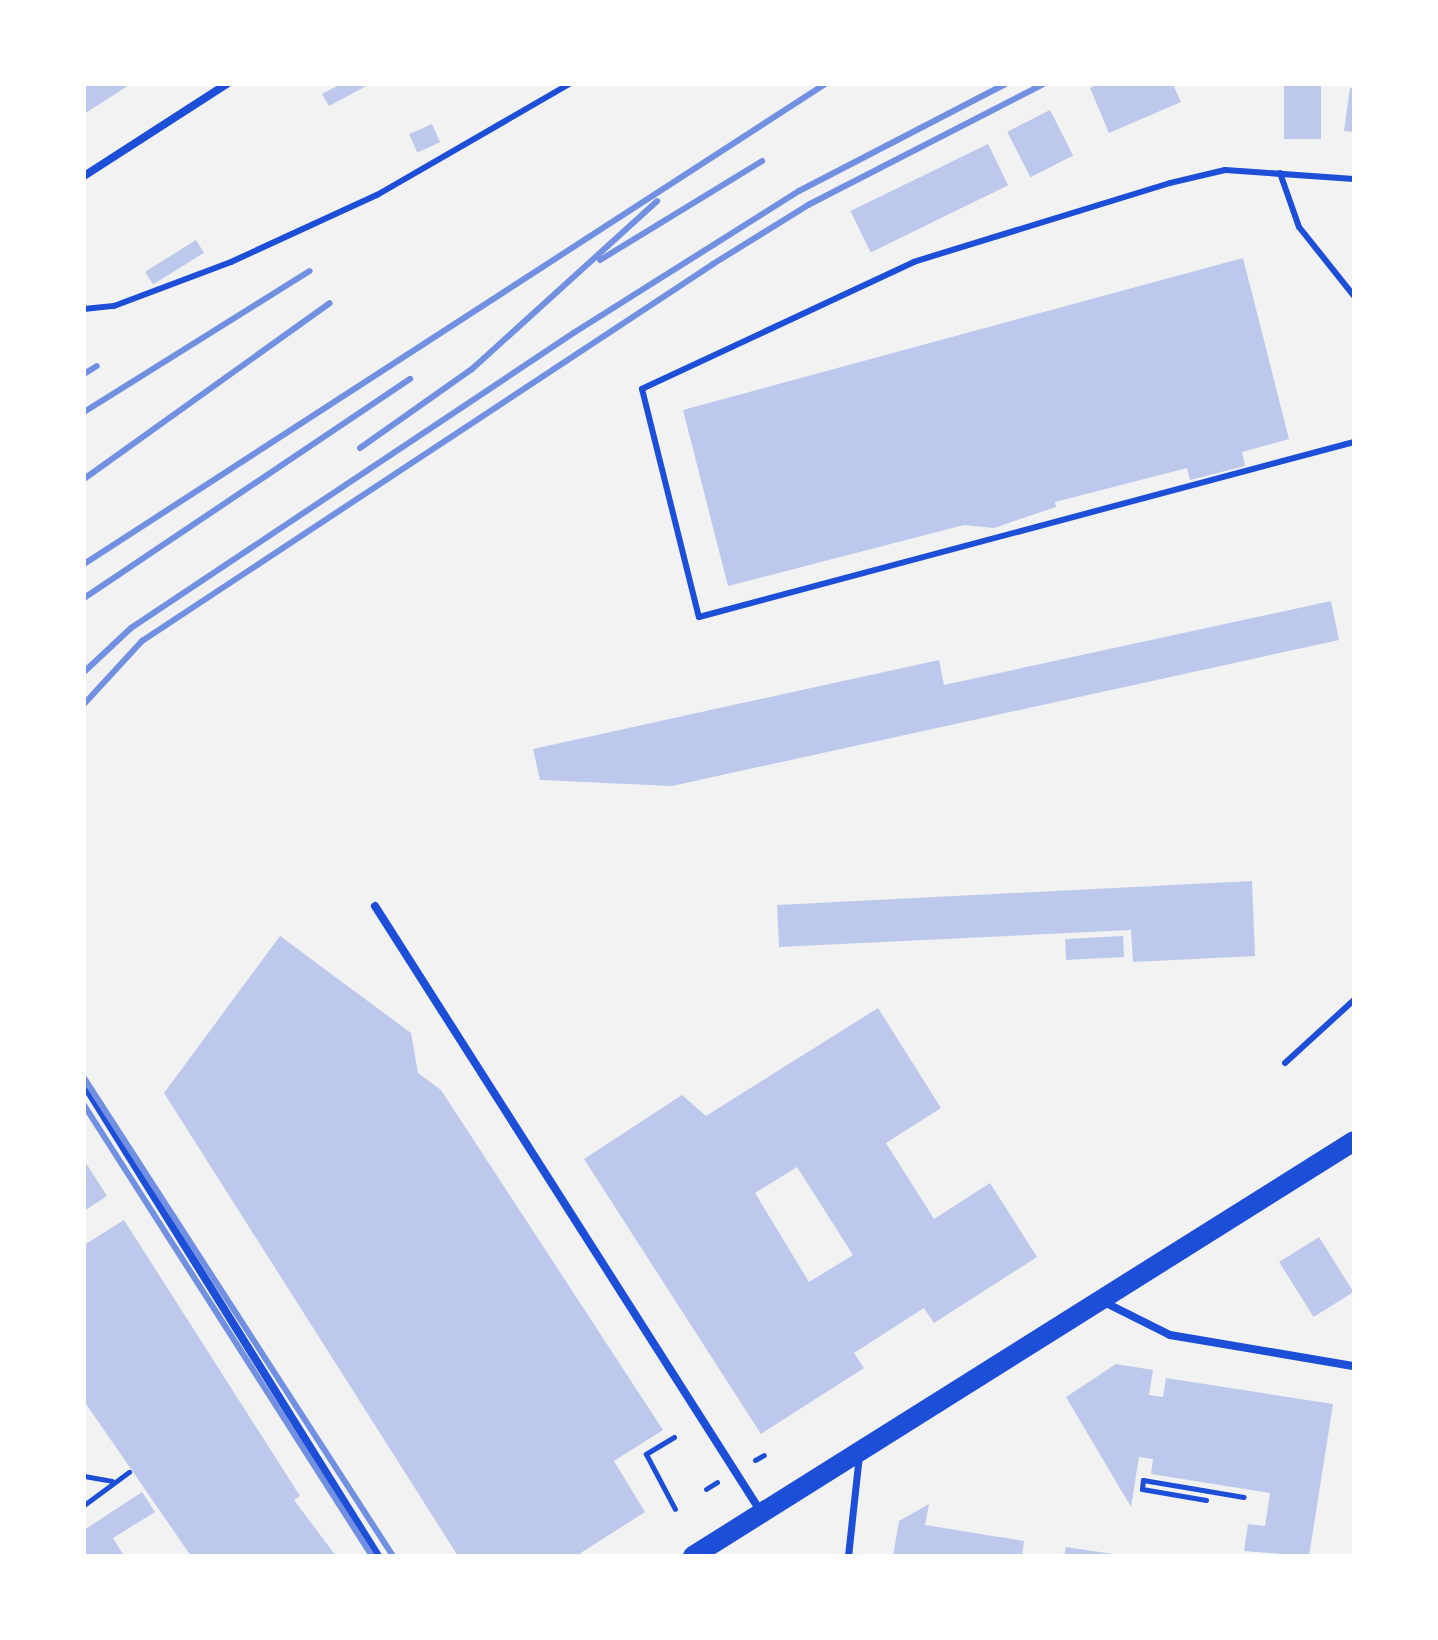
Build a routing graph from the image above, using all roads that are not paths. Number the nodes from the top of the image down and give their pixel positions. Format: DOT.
graph roads {
  1 [pos="227,84"];
  2 [pos="569,84"];
  3 [pos="1280,173"];
  4 [pos="84,176"];
  5 [pos="1354,179"];
  6 [pos="1354,296"];
  7 [pos="84,309"];
  8 [pos="1354,442"];
  9 [pos="375,906"];
  10 [pos="1354,1000"];
  11 [pos="1285,1063"];
  12 [pos="84,1084"];
  13 [pos="1354,1141"];
  14 [pos="1098,1298"];
  15 [pos="1354,1366"];
  16 [pos="860,1448"];
  17 [pos="761,1512"];
  18 [pos="378,1556"];
  19 [pos="693,1556"];
  20 [pos="848,1556"];
  1 -- 4 [label="street"];
  2 -- 7 [label="lane"];
  3 -- 5 [label="lane"];
  3 -- 6 [label="lane"];
  3 -- 8 [label="lane"];
  9 -- 17 [label="street"];
  10 -- 11 [label="lane"];
  12 -- 18 [label="street"];
  13 -- 14 [label="main road"];
  14 -- 15 [label="street"];
  14 -- 16 [label="main road"];
  16 -- 17 [label="main road"];
  16 -- 20 [label="street"];
  17 -- 19 [label="main road"];
}
